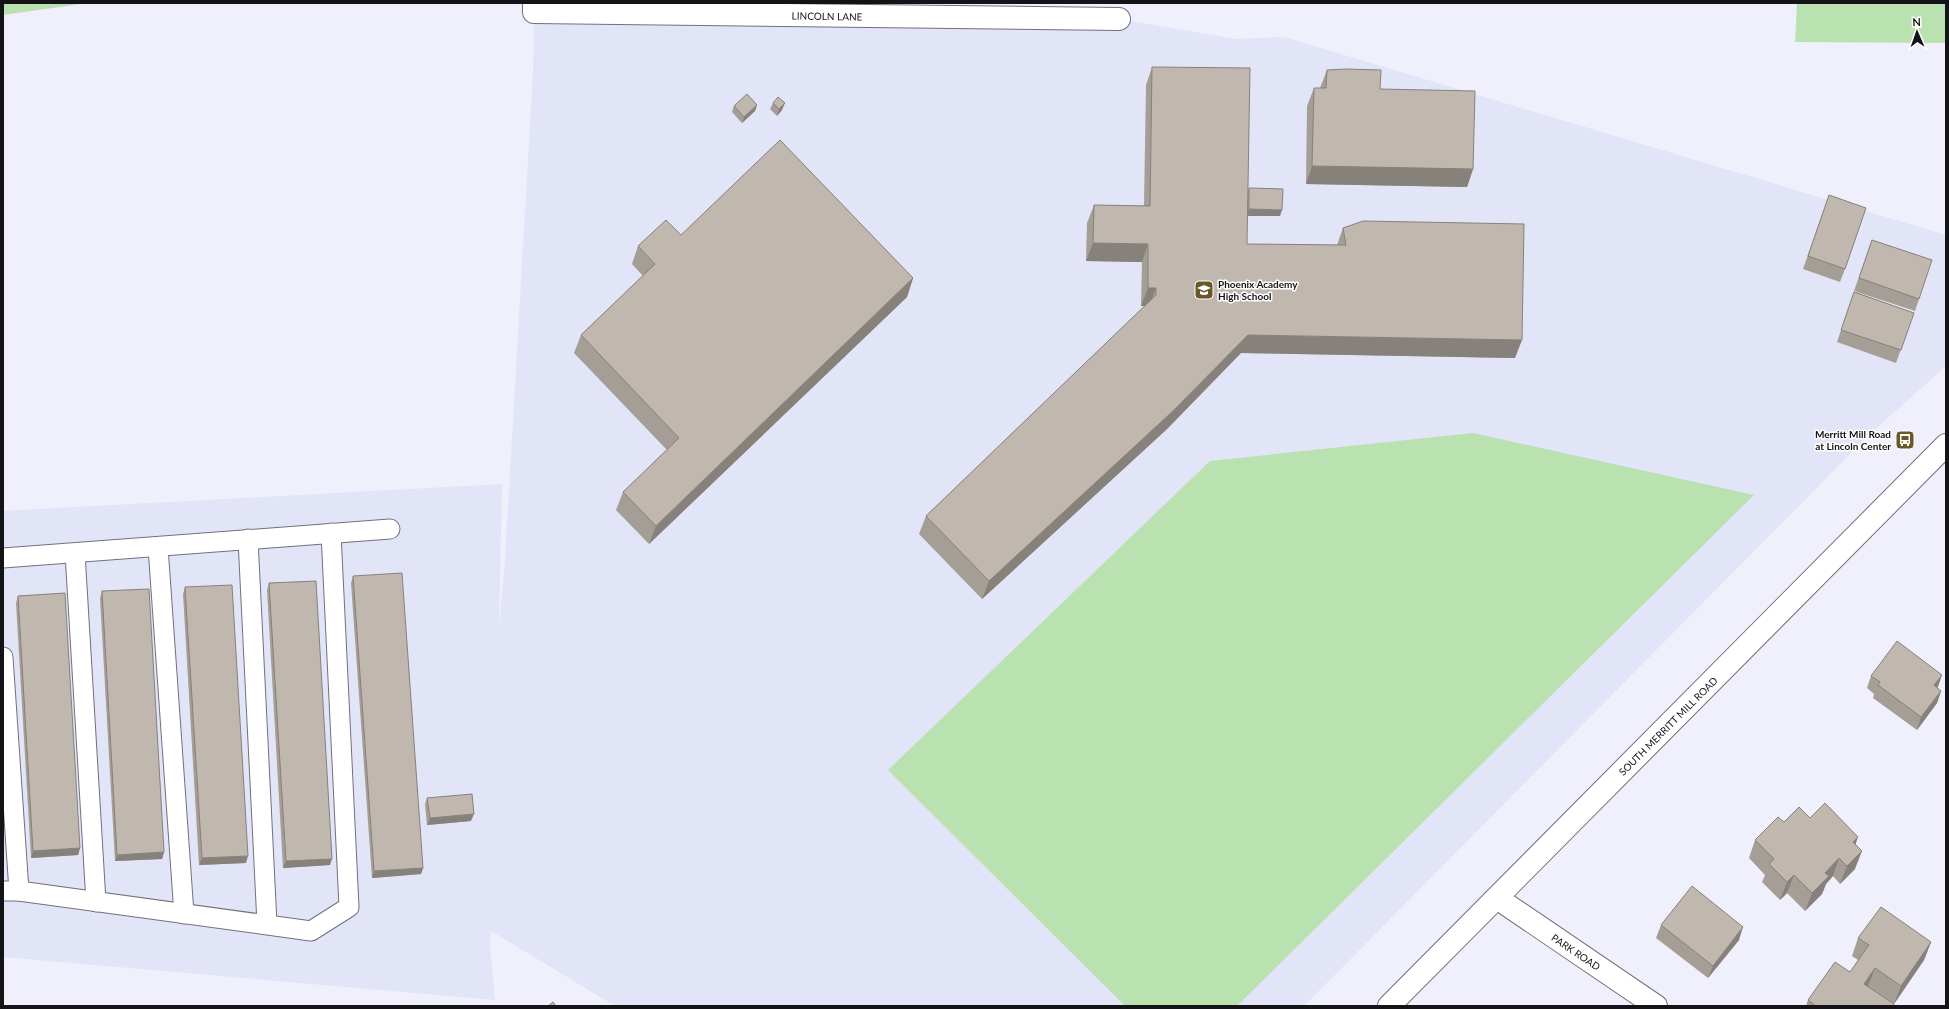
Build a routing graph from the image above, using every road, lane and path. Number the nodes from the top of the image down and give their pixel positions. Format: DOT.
graph roads {
  1 [pos="534,8"];
  2 [pos="1120,19"];
  3 [pos="1946,445"];
  4 [pos="390,529"];
  5 [pos="331,533"];
  6 [pos="248,540"];
  7 [pos="158,547"];
  8 [pos="75,553"];
  9 [pos="3,558"];
  10 [pos="3,657"];
  11 [pos="11,891"];
  12 [pos="1497,898"];
  13 [pos="96,902"];
  14 [pos="184,914"];
  15 [pos="266,924"];
  16 [pos="1389,1006"];
  17 [pos="1656,1006"];
  1 -- 2 [label="street, LINCOLN LANE"];
  3 -- 12 [label="street, SOUTH MERRITT MILL ROAD"];
  4 -- 5 [label="lane"];
  5 -- 6 [label="lane"];
  5 -- 15 [label="lane"];
  6 -- 7 [label="lane"];
  6 -- 15 [label="lane"];
  7 -- 8 [label="lane"];
  7 -- 14 [label="lane"];
  8 -- 9 [label="lane"];
  8 -- 13 [label="lane"];
  10 -- 11 [label="lane"];
  11 -- 13 [label="lane"];
  12 -- 16 [label="street, SOUTH MERRITT MILL ROAD"];
  12 -- 17 [label="street, PARK ROAD"];
  13 -- 14 [label="lane"];
  14 -- 15 [label="lane"];
}
